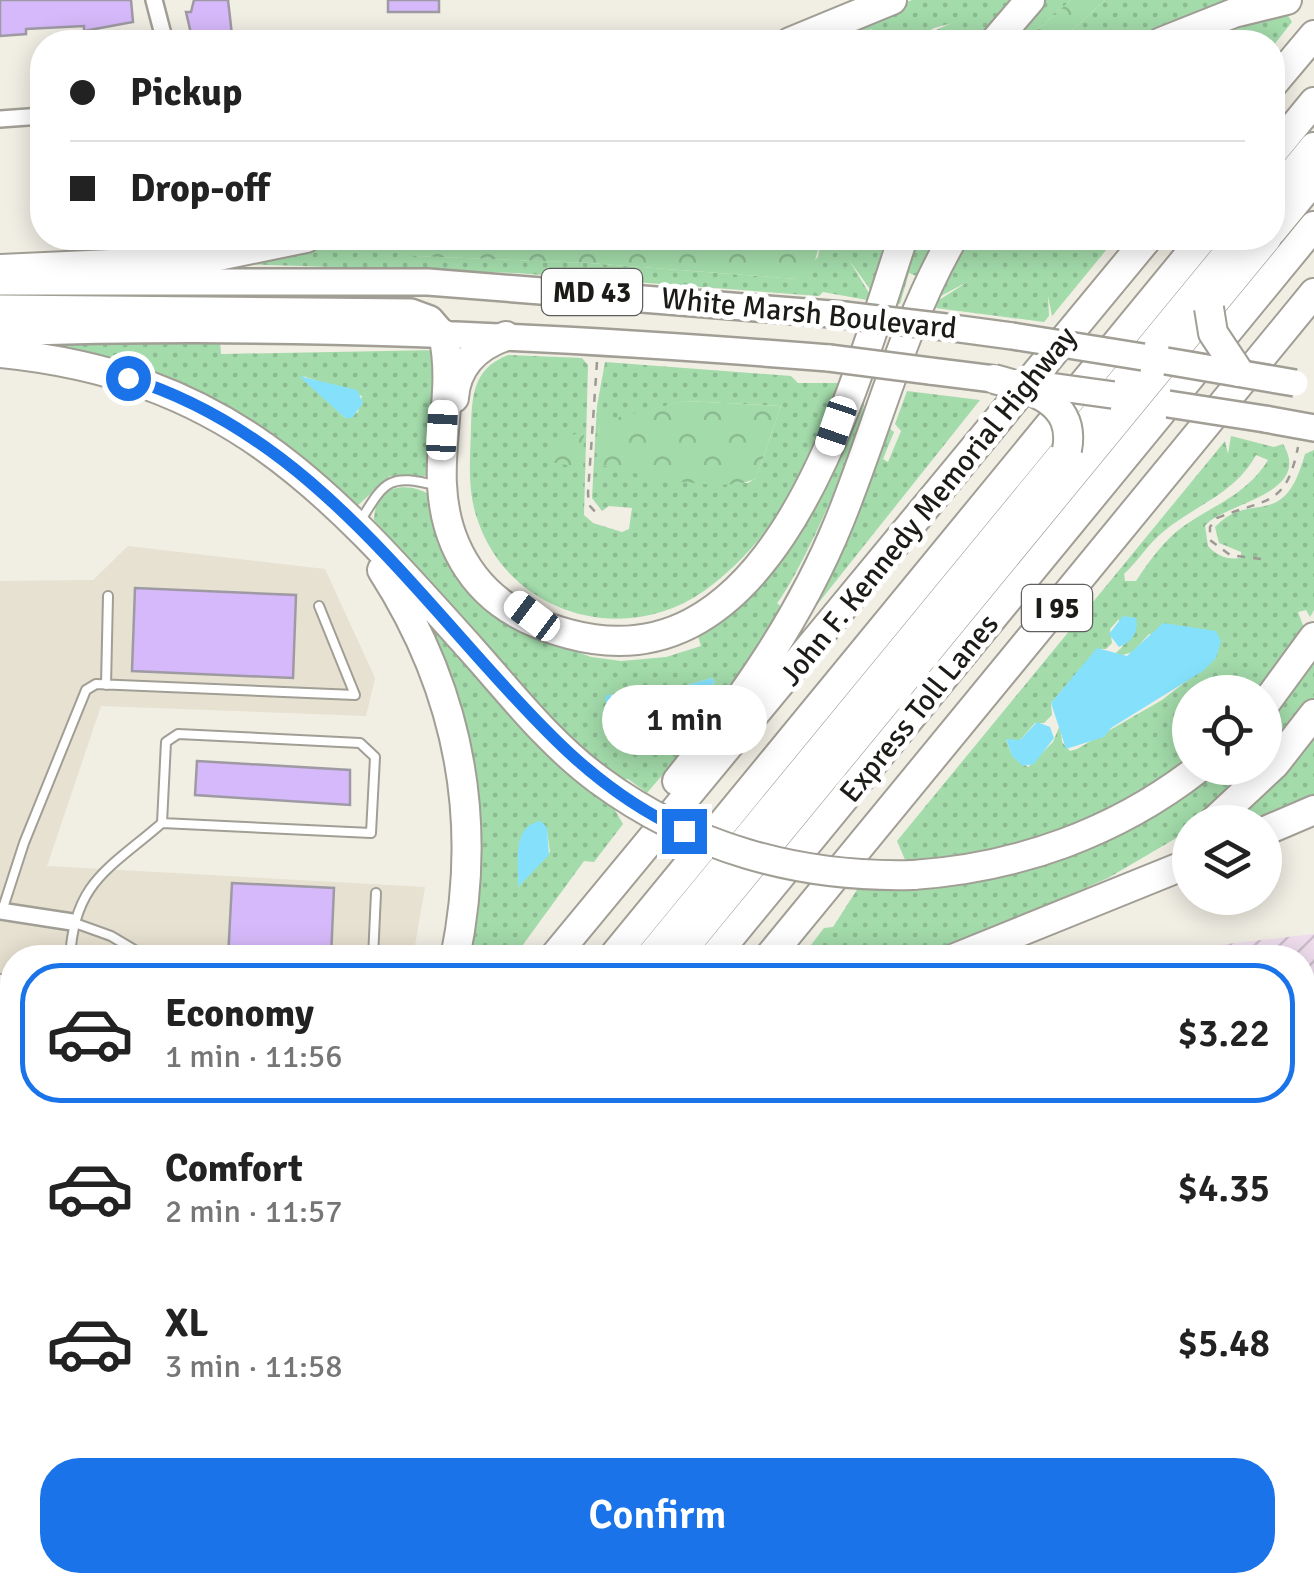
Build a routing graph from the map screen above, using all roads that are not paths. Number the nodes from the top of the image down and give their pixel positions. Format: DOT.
graph roads {
  1 [pos="154,0"];
  2 [pos="892,0"];
  3 [pos="1030,0"];
  4 [pos="1283,1"];
  5 [pos="162,30"];
  6 [pos="819,30"];
  7 [pos="1004,30"];
  8 [pos="1189,30"];
  9 [pos="1314,35"];
  10 [pos="1285,70"];
  11 [pos="1314,102"];
  12 [pos="30,117"];
  13 [pos="0,119"];
  14 [pos="1285,137"];
  15 [pos="1314,147"];
  16 [pos="1314,180"];
  17 [pos="1285,182"];
  18 [pos="1285,215"];
  19 [pos="1314,226"];
  20 [pos="244,250"];
  21 [pos="899,250"];
  22 [pos="948,250"];
  23 [pos="1138,250"];
  24 [pos="1193,250"];
  25 [pos="1234,250"];
  26 [pos="1255,250"];
  27 [pos="0,269"];
  28 [pos="0,282"];
  29 [pos="1314,293"];
  30 [pos="1212,294"];
  31 [pos="0,298"];
  32 [pos="0,308"];
  33 [pos="842,319"];
  34 [pos="0,334"];
  35 [pos="443,334"];
  36 [pos="506,336"];
  37 [pos="0,353"];
  38 [pos="1155,359"];
  39 [pos="1240,372"];
  40 [pos="986,378"];
  41 [pos="1305,384"];
  42 [pos="1124,397"];
  43 [pos="1308,427"];
  44 [pos="1065,464"];
  45 [pos="447,489"];
  46 [pos="356,527"];
  47 [pos="108,596"];
  48 [pos="319,606"];
  49 [pos="1314,637"];
  50 [pos="1282,681"];
  51 [pos="106,684"];
  52 [pos="1314,714"];
  53 [pos="1174,785"];
  54 [pos="1231,805"];
  55 [pos="1314,810"];
  56 [pos="162,823"];
  57 [pos="1282,824"];
  58 [pos="1172,850"];
  59 [pos="634,858"];
  60 [pos="1172,870"];
  61 [pos="376,893"];
  62 [pos="1,911"];
  63 [pos="1053,916"];
  64 [pos="72,922"];
  65 [pos="71,945"];
  66 [pos="126,945"];
  67 [pos="374,945"];
  68 [pos="457,945"];
  69 [pos="564,945"];
  70 [pos="623,945"];
  71 [pos="660,945"];
  72 [pos="686,945"];
  73 [pos="725,945"];
  74 [pos="779,945"];
  75 [pos="986,945"];
  1 -- 5 [label="street"];
  2 -- 6 [label="highway"];
  3 -- 7 [label="highway"];
  4 -- 8 [label="highway"];
  9 -- 10 [label="highway"];
  11 -- 14 [label="highway"];
  12 -- 13 [label="street"];
  15 -- 17 [label="highway"];
  16 -- 18 [label="highway"];
  19 -- 73 [label="highway, Express Toll Lanes"];
  20 -- 27 [label="highway"];
  21 -- 45 [label="highway"];
  22 -- 59 [label="highway"];
  23 -- 59 [label="highway, John F. Kennedy Memorial Highway"];
  24 -- 70 [label="highway"];
  25 -- 30 [label="highway"];
  26 -- 30 [label="highway"];
  28 -- 33 [label="highway, White Marsh Boulevard / MD 43"];
  29 -- 74 [label="highway, I 95"];
  30 -- 38 [label="highway"];
  30 -- 39 [label="highway, bridge"];
  31 -- 33 [label="highway"];
  32 -- 35 [label="highway"];
  33 -- 38 [label="highway, White Marsh Boulevard / MD 43, bridge"];
  34 -- 35 [label="highway, White Marsh Boulevard / MD 43"];
  35 -- 36 [label="highway, White Marsh Boulevard / MD 43"];
  35 -- 45 [label="highway"];
  36 -- 40 [label="highway, White Marsh Boulevard / MD 43, bridge"];
  36 -- 45 [label="highway"];
  37 -- 46 [label="highway"];
  38 -- 39 [label="highway, White Marsh Boulevard / MD 43, bridge"];
  38 -- 42 [label="highway"];
  39 -- 41 [label="highway, White Marsh Boulevard / MD 43, bridge"];
  40 -- 42 [label="highway, White Marsh Boulevard / MD 43, bridge"];
  40 -- 44 [label="highway, bridge"];
  42 -- 43 [label="highway, White Marsh Boulevard / MD 43, bridge"];
  42 -- 44 [label="highway"];
  44 -- 71 [label="highway"];
  44 -- 72 [label="highway"];
  45 -- 46 [label="lane"];
  46 -- 53 [label="highway, bridge"];
  46 -- 68 [label="highway"];
  47 -- 51 [label="lane"];
  48 -- 51 [label="lane"];
  49 -- 50 [label="highway"];
  51 -- 62 [label="lane"];
  52 -- 54 [label="highway"];
  55 -- 57 [label="highway"];
  56 -- 56 [label="lane"];
  56 -- 64 [label="lane"];
  58 -- 63 [label="highway"];
  59 -- 69 [label="highway, John F. Kennedy Memorial Highway"];
  60 -- 63 [label="highway"];
  61 -- 67 [label="lane"];
  62 -- 64 [label="street"];
  63 -- 75 [label="highway"];
  64 -- 65 [label="lane"];
  64 -- 66 [label="lane"];
}
